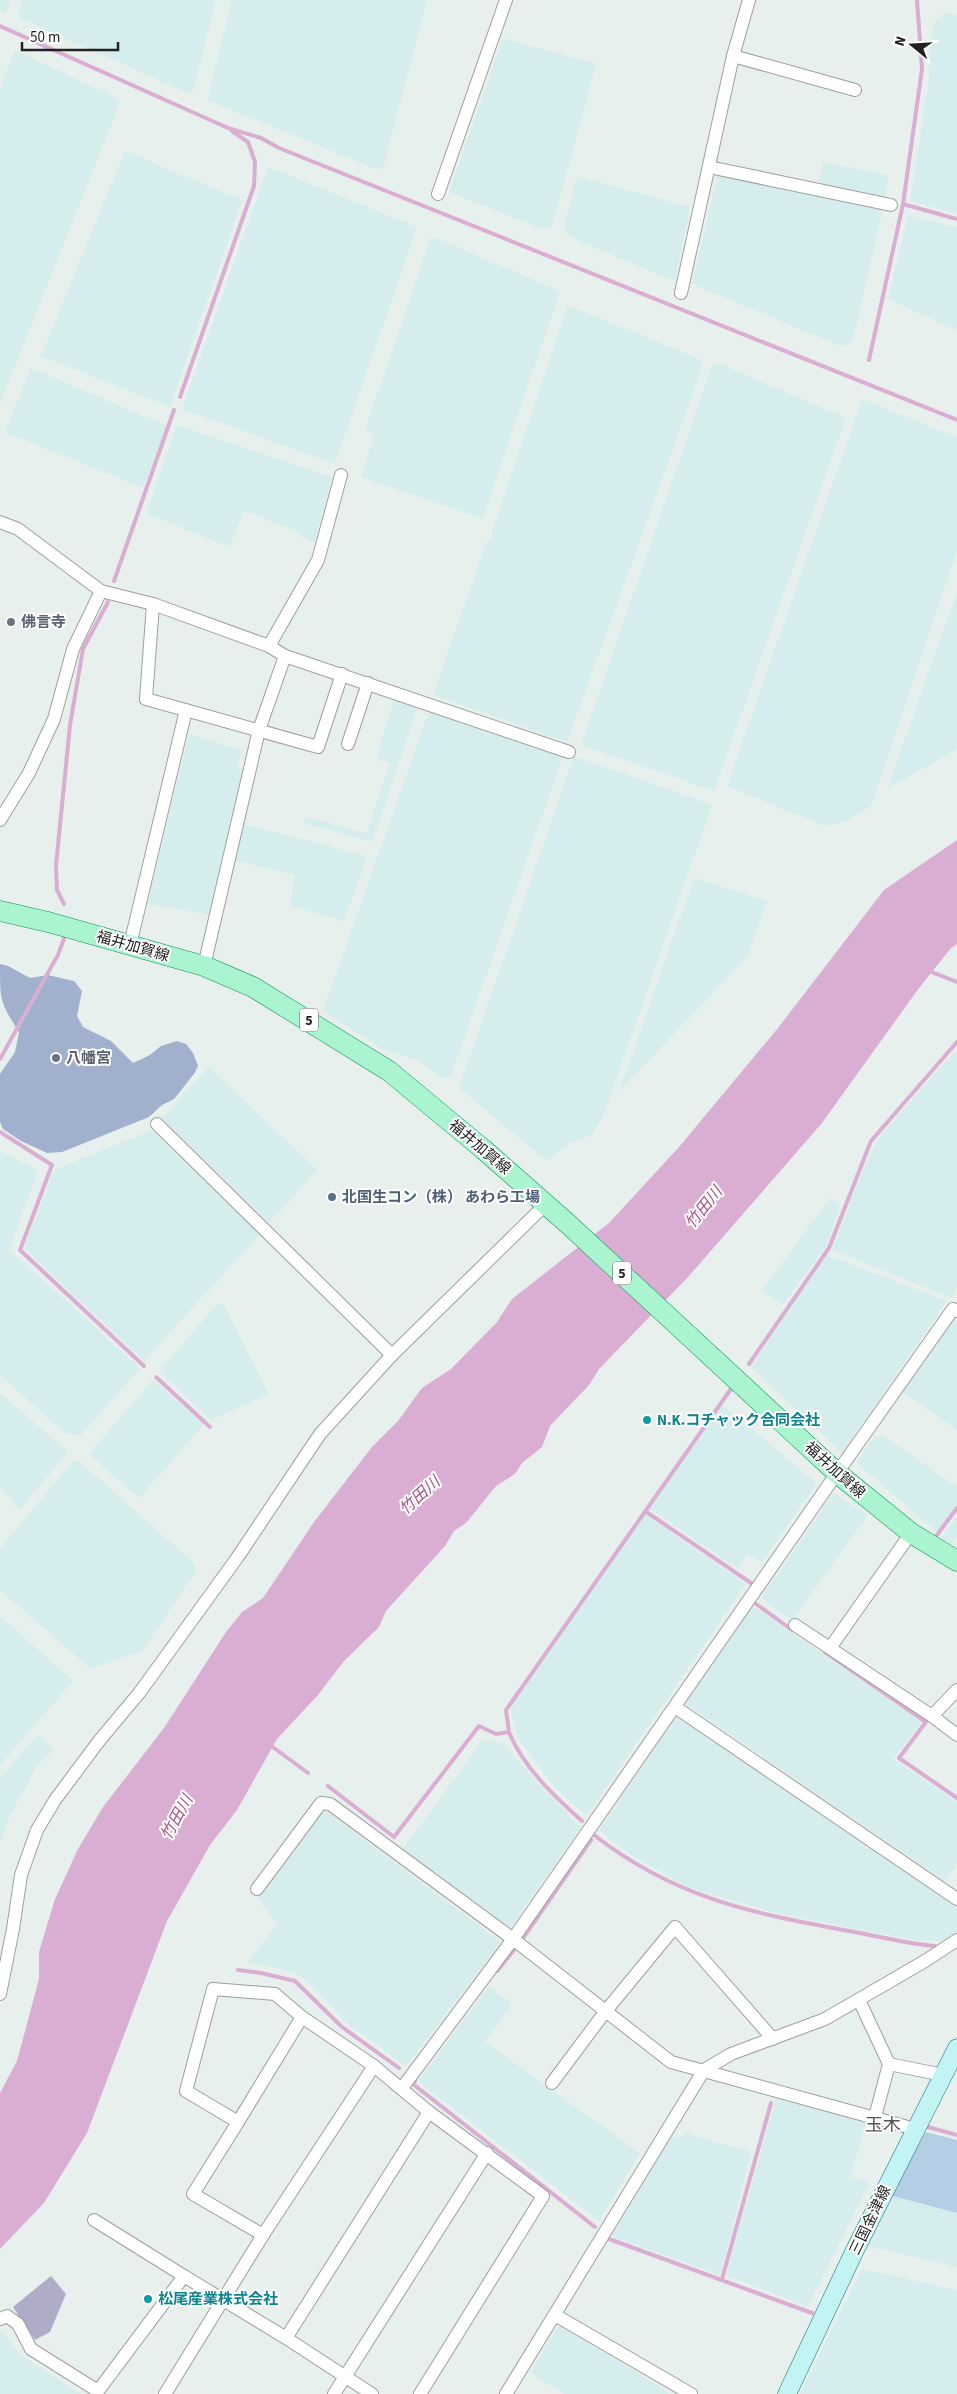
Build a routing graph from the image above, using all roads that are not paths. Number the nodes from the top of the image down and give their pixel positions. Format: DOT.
graph roads {
  1 [pos="506,0"];
  2 [pos="749,0"];
  3 [pos="733,56"];
  4 [pos="855,90"];
  5 [pos="709,167"];
  6 [pos="438,194"];
  7 [pos="891,205"];
  8 [pos="680,293"];
  9 [pos="341,475"];
  10 [pos="0,522"];
  11 [pos="101,591"];
  12 [pos="153,604"];
  13 [pos="269,646"];
  14 [pos="285,656"];
  15 [pos="342,674"];
  16 [pos="368,683"];
  17 [pos="186,710"];
  18 [pos="259,730"];
  19 [pos="348,744"];
  20 [pos="569,752"];
  21 [pos="0,820"];
  22 [pos="0,911"];
  23 [pos="130,945"];
  24 [pos="204,966"];
  25 [pos="157,1124"];
  26 [pos="546,1204"];
  27 [pos="957,1311"];
  28 [pos="392,1355"];
  29 [pos="836,1473"];
  30 [pos="911,1533"];
  31 [pos="957,1561"];
  32 [pos="795,1625"];
  33 [pos="830,1648"];
  34 [pos="957,1690"];
  35 [pos="675,1707"];
  36 [pos="932,1716"];
  37 [pos="957,1735"];
  38 [pos="256,1889"];
  39 [pos="957,1899"];
  40 [pos="513,1939"];
  41 [pos="957,1940"];
  42 [pos="0,1994"];
  43 [pos="860,2000"];
  44 [pos="605,2012"];
  45 [pos="302,2018"];
  46 [pos="773,2039"];
  47 [pos="957,2048"];
  48 [pos="889,2064"];
  49 [pos="374,2066"];
  50 [pos="704,2070"];
  51 [pos="943,2075"];
  52 [pos="552,2083"];
  53 [pos="402,2088"];
  54 [pos="429,2112"];
  55 [pos="875,2118"];
  56 [pos="238,2122"];
  57 [pos="916,2129"];
  58 [pos="487,2153"];
  59 [pos="94,2220"];
  60 [pos="264,2235"];
  61 [pos="184,2276"];
  62 [pos="223,2299"];
  63 [pos="555,2316"];
  64 [pos="0,2320"];
  65 [pos="286,2338"];
  66 [pos="345,2376"];
  67 [pos="676,2391"];
  68 [pos="100,2392"];
  69 [pos="165,2394"];
  70 [pos="334,2394"];
  71 [pos="372,2394"];
  72 [pos="420,2394"];
  73 [pos="506,2394"];
  74 [pos="691,2394"];
  75 [pos="787,2394"];
  1 -- 6 [label="street"];
  2 -- 3 [label="street"];
  3 -- 4 [label="street"];
  3 -- 5 [label="street"];
  5 -- 7 [label="street"];
  5 -- 8 [label="street"];
  9 -- 13 [label="street"];
  10 -- 11 [label="street"];
  11 -- 12 [label="street"];
  11 -- 21 [label="street"];
  12 -- 13 [label="street"];
  12 -- 17 [label="street"];
  13 -- 14 [label="street"];
  14 -- 15 [label="street"];
  14 -- 18 [label="street"];
  15 -- 16 [label="street"];
  15 -- 18 [label="street"];
  16 -- 19 [label="street"];
  16 -- 20 [label="street"];
  17 -- 18 [label="street"];
  17 -- 23 [label="street"];
  18 -- 24 [label="street"];
  22 -- 23 [label="main road, 福井加賀線 / 5"];
  23 -- 24 [label="main road, 福井加賀線 / 5"];
  24 -- 26 [label="main road, 福井加賀線 / 5"];
  25 -- 28 [label="street"];
  26 -- 28 [label="street"];
  26 -- 29 [label="main road, 福井加賀線 / 5"];
  27 -- 29 [label="street"];
  28 -- 42 [label="street"];
  29 -- 30 [label="main road, 福井加賀線 / 5"];
  29 -- 35 [label="street"];
  30 -- 31 [label="main road, 福井加賀線 / 5"];
  30 -- 33 [label="street"];
  32 -- 33 [label="street"];
  33 -- 36 [label="street"];
  34 -- 36 [label="street"];
  35 -- 39 [label="street"];
  35 -- 40 [label="street"];
  36 -- 37 [label="street"];
  38 -- 40 [label="street"];
  40 -- 44 [label="street"];
  40 -- 53 [label="street"];
  41 -- 43 [label="street"];
  43 -- 46 [label="street"];
  43 -- 48 [label="street"];
  44 -- 46 [label="street"];
  44 -- 50 [label="street"];
  44 -- 52 [label="street"];
  45 -- 49 [label="street"];
  45 -- 56 [label="street"];
  45 -- 56 [label="street"];
  46 -- 50 [label="street"];
  47 -- 51 [label="main road, 三国金津線"];
  48 -- 51 [label="street"];
  48 -- 55 [label="street"];
  49 -- 53 [label="street"];
  49 -- 60 [label="street"];
  50 -- 55 [label="street"];
  50 -- 63 [label="street"];
  51 -- 57 [label="main road, 三国金津線"];
  53 -- 54 [label="street"];
  54 -- 58 [label="street"];
  54 -- 65 [label="street"];
  55 -- 57 [label="street"];
  56 -- 60 [label="street"];
  57 -- 75 [label="main road, 三国金津線"];
  58 -- 66 [label="street"];
  58 -- 72 [label="street"];
  59 -- 61 [label="street"];
  60 -- 62 [label="street"];
  61 -- 62 [label="street"];
  61 -- 68 [label="street"];
  62 -- 65 [label="street"];
  62 -- 69 [label="street"];
  63 -- 67 [label="street"];
  63 -- 73 [label="street"];
  64 -- 68 [label="street"];
  65 -- 66 [label="street"];
  66 -- 70 [label="street"];
  66 -- 71 [label="street"];
  67 -- 74 [label="street"];
}
